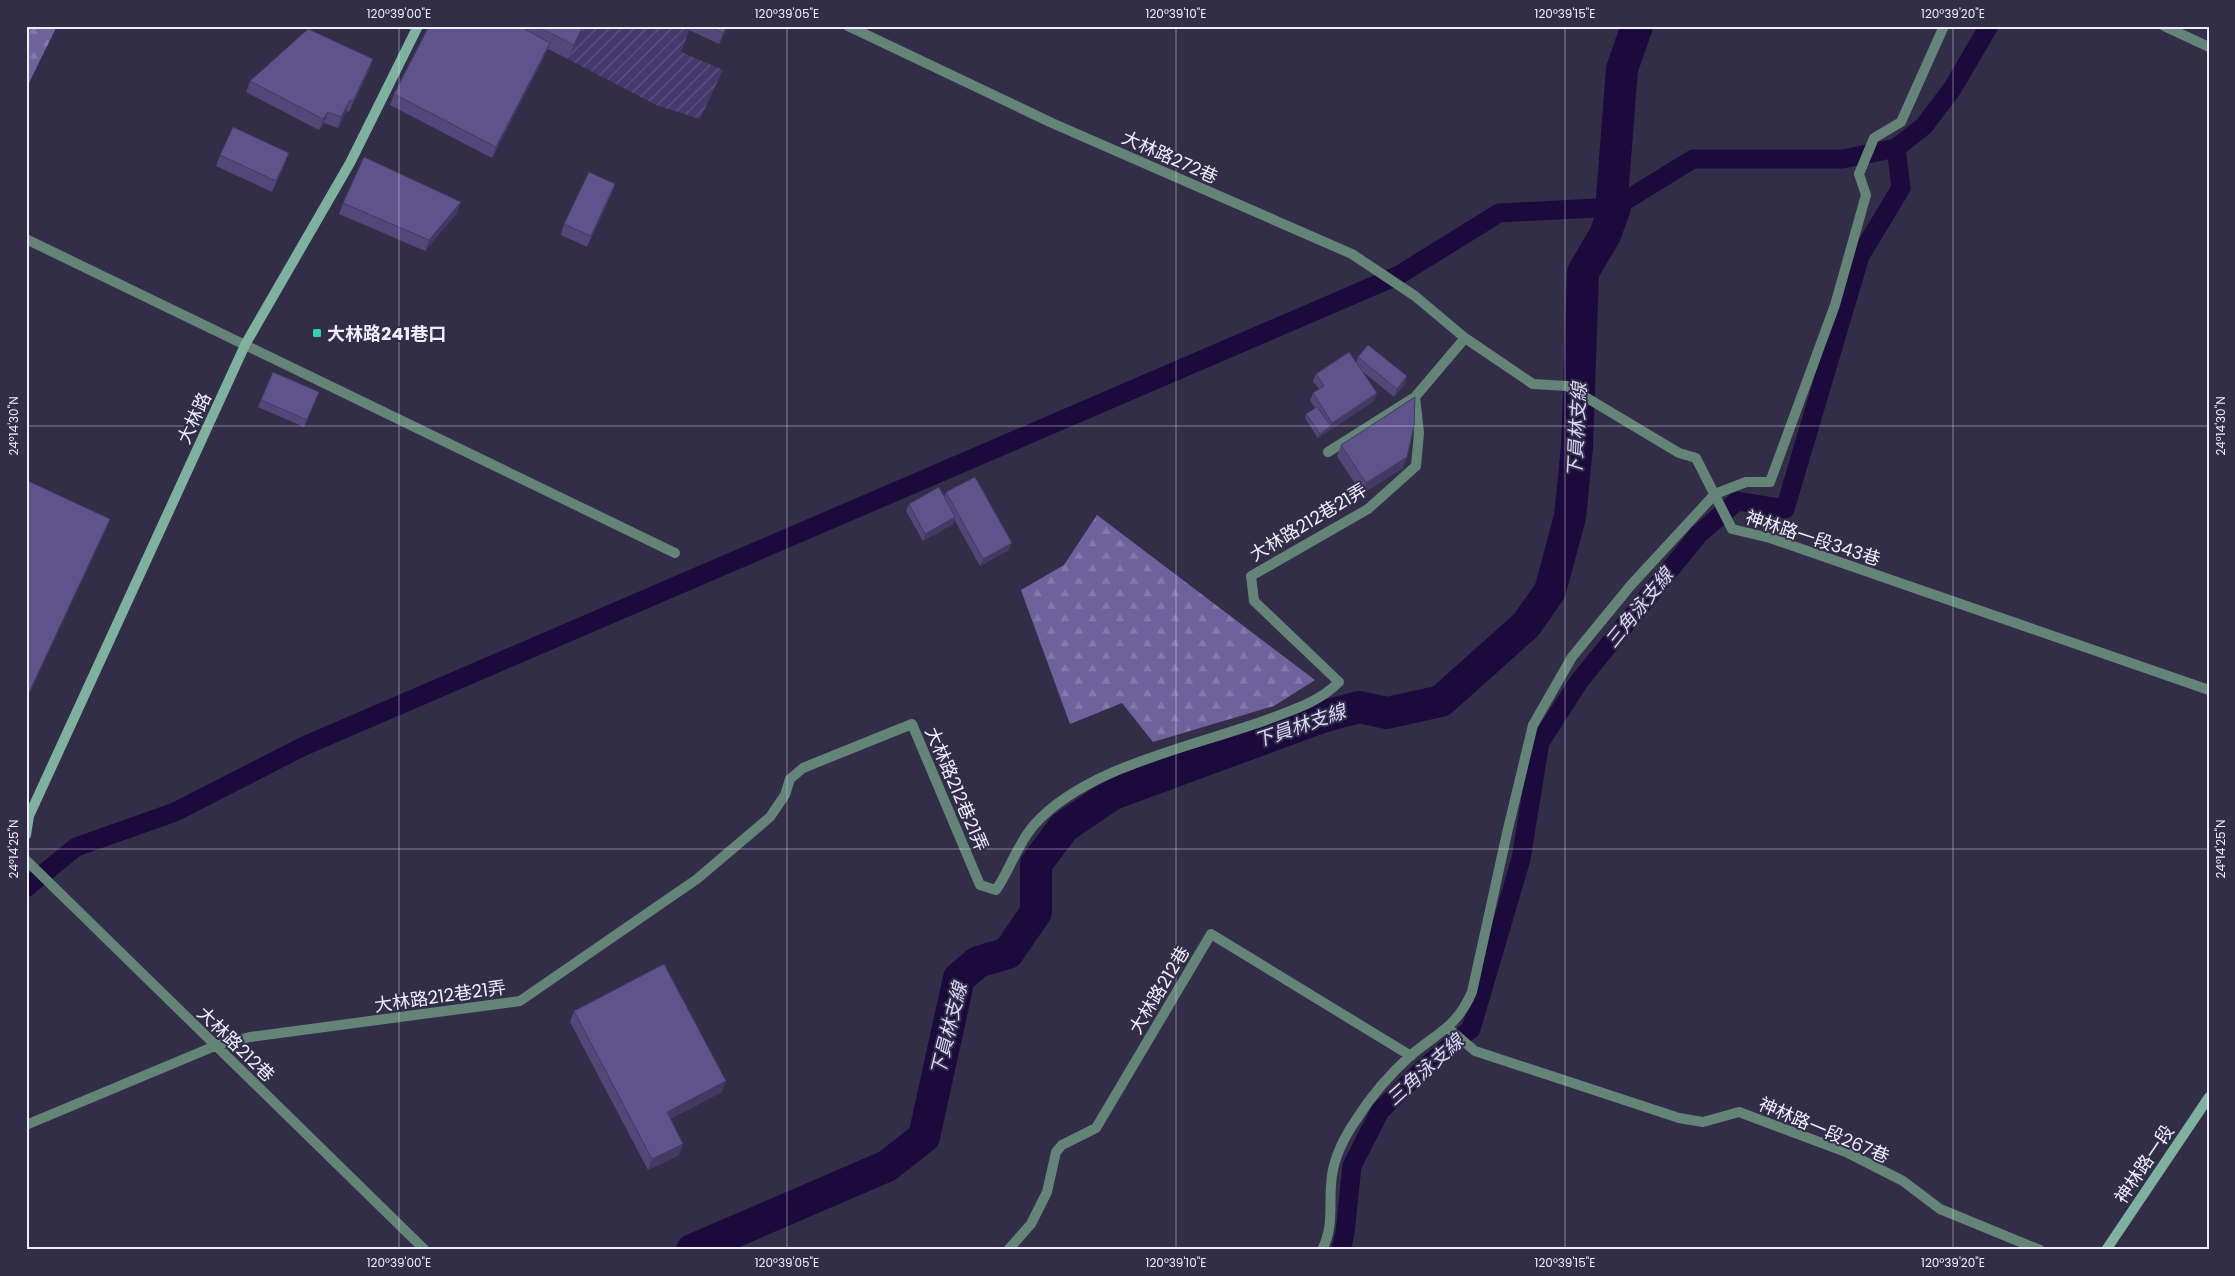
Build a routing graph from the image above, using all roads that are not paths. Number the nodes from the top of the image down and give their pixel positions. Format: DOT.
graph roads {
  1 [pos="418,26"];
  2 [pos="848,26"];
  3 [pos="1944,26"];
  4 [pos="2164,26"];
  5 [pos="2209,47"];
  6 [pos="26,239"];
  7 [pos="1465,338"];
  8 [pos="246,344"];
  9 [pos="1415,397"];
  10 [pos="1328,452"];
  11 [pos="1715,494"];
  12 [pos="675,553"];
  13 [pos="2209,690"];
  14 [pos="26,835"];
  15 [pos="26,860"];
  16 [pos="1448,1028"];
  17 [pos="215,1046"];
  18 [pos="1411,1056"];
  19 [pos="2209,1097"];
  20 [pos="26,1125"];
  21 [pos="424,1250"];
  22 [pos="1008,1250"];
  23 [pos="1322,1250"];
  24 [pos="2040,1250"];
  25 [pos="2106,1250"];
  1 -- 8 [label="street, 大林路"];
  2 -- 7 [label="street, 大林路272巷"];
  3 -- 11 [label="street"];
  4 -- 5 [label="street"];
  6 -- 8 [label="street"];
  7 -- 9 [label="street"];
  7 -- 11 [label="street, 神林路一段343巷"];
  8 -- 12 [label="street"];
  8 -- 14 [label="street, 大林路"];
  9 -- 10 [label="street"];
  9 -- 17 [label="street, 大林路212巷21弄"];
  11 -- 13 [label="street, 神林路一段343巷"];
  11 -- 16 [label="street"];
  15 -- 17 [label="street, 大林路212巷"];
  16 -- 18 [label="street"];
  16 -- 24 [label="street, 神林路一段267巷"];
  17 -- 20 [label="street, 大林路212巷21弄"];
  17 -- 21 [label="street, 大林路212巷"];
  18 -- 22 [label="street, 大林路212巷"];
  18 -- 23 [label="street"];
  19 -- 25 [label="street, 神林路一段"];
}
